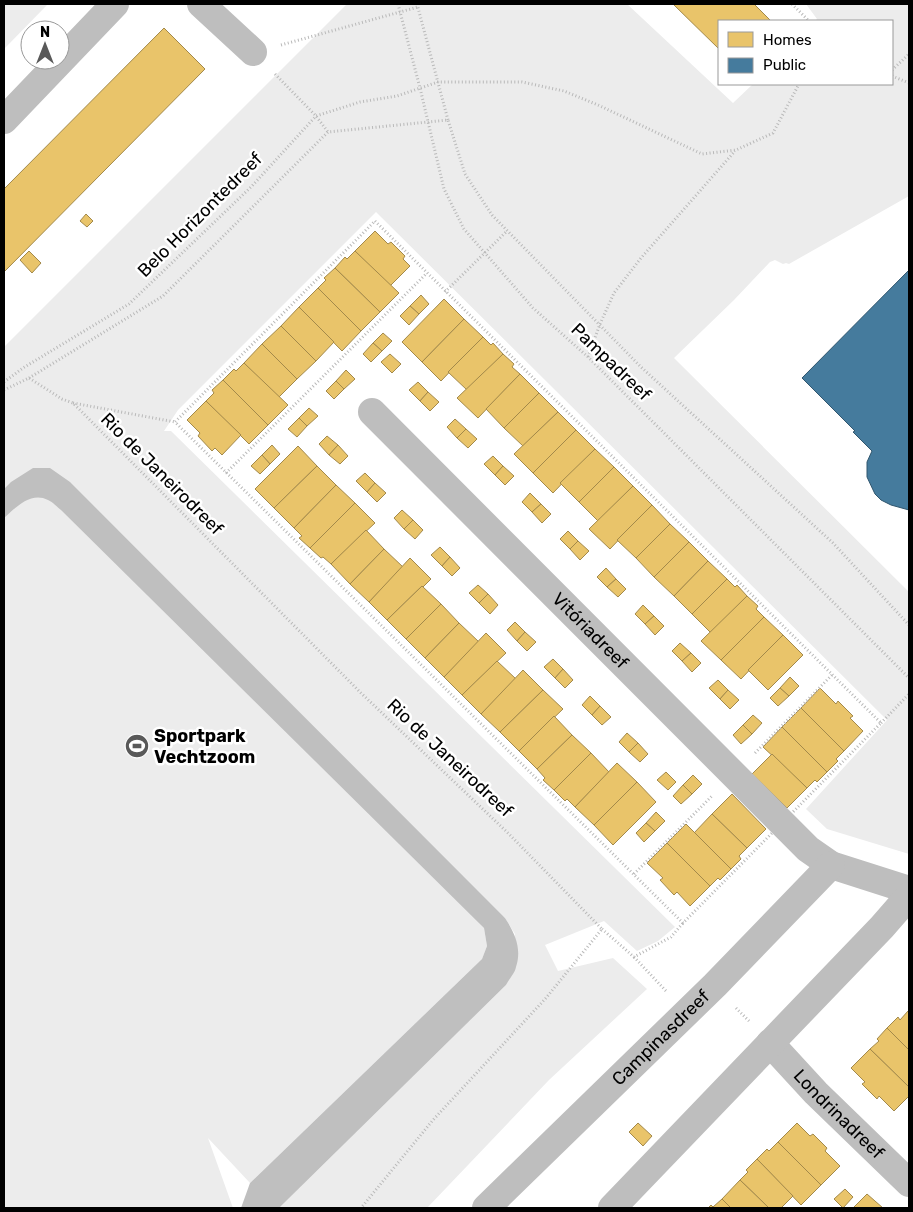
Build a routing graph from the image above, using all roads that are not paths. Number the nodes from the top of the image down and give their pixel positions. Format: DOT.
graph roads {
  1 [pos="115,4"];
  2 [pos="201,4"];
  3 [pos="253,52"];
  4 [pos="4,120"];
  5 [pos="372,412"];
  6 [pos="831,865"];
  7 [pos="909,890"];
  8 [pos="909,896"];
  9 [pos="770,1044"];
  10 [pos="909,1183"];
  11 [pos="486,1208"];
  12 [pos="612,1208"];
  1 -- 4 [label="street"];
  2 -- 3 [label="street"];
  5 -- 6 [label="street, Vitóriadreef"];
  6 -- 7 [label="street, Vitóriadreef"];
  6 -- 11 [label="street, Campinasdreef"];
  8 -- 9 [label="street"];
  9 -- 10 [label="street, Londrinadreef"];
  9 -- 12 [label="street"];
}
